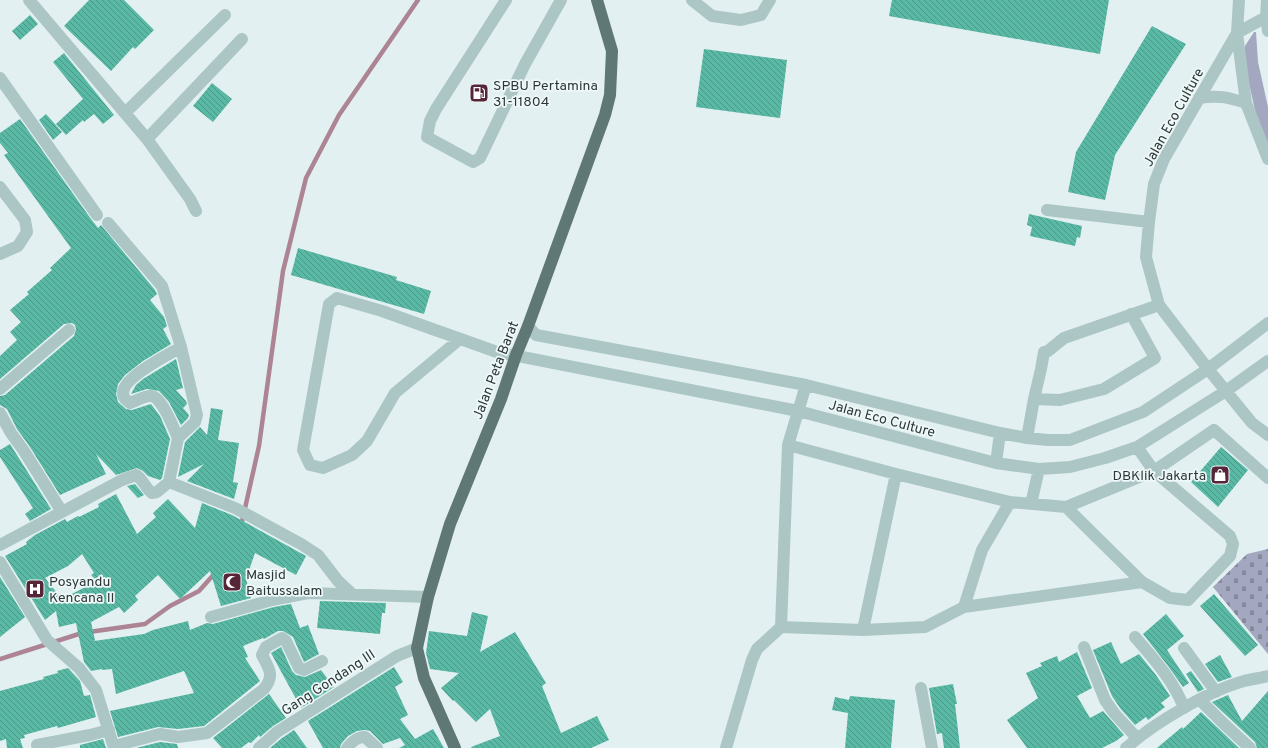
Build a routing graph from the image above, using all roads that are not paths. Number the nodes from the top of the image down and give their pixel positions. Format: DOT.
graph roads {
  1 [pos="29,0"];
  2 [pos="506,0"];
  3 [pos="561,0"];
  4 [pos="597,0"];
  5 [pos="692,0"];
  6 [pos="770,0"];
  7 [pos="1239,0"];
  8 [pos="1267,0"];
  9 [pos="225,15"];
  10 [pos="1266,17"];
  11 [pos="1268,31"];
  12 [pos="1237,33"];
  13 [pos="242,39"];
  14 [pos="0,78"];
  15 [pos="1199,98"];
  16 [pos="1246,103"];
  17 [pos="125,113"];
  18 [pos="147,139"];
  19 [pos="1268,159"];
  20 [pos="0,187"];
  21 [pos="1047,210"];
  22 [pos="196,211"];
  23 [pos="97,215"];
  24 [pos="1149,222"];
  25 [pos="108,223"];
  26 [pos="0,254"];
  27 [pos="1159,305"];
  28 [pos="1131,314"];
  29 [pos="1268,323"];
  30 [pos="528,326"];
  31 [pos="69,330"];
  32 [pos="460,339"];
  33 [pos="182,347"];
  34 [pos="516,355"];
  35 [pos="1268,361"];
  36 [pos="1208,370"];
  37 [pos="806,385"];
  38 [pos="0,389"];
  39 [pos="1226,391"];
  40 [pos="1034,399"];
  41 [pos="798,411"];
  42 [pos="0,413"];
  43 [pos="1000,433"];
  44 [pos="1268,435"];
  45 [pos="178,438"];
  46 [pos="1027,438"];
  47 [pos="788,445"];
  48 [pos="1137,447"];
  49 [pos="996,463"];
  50 [pos="1039,469"];
  51 [pos="1154,471"];
  52 [pos="896,474"];
  53 [pos="1268,478"];
  54 [pos="169,482"];
  55 [pos="1010,502"];
  56 [pos="1031,504"];
  57 [pos="1066,507"];
  58 [pos="62,512"];
  59 [pos="0,545"];
  60 [pos="0,562"];
  61 [pos="1142,582"];
  62 [pos="352,594"];
  63 [pos="428,597"];
  64 [pos="964,607"];
  65 [pos="211,617"];
  66 [pos="781,627"];
  67 [pos="863,630"];
  68 [pos="1135,637"];
  69 [pos="1084,647"];
  70 [pos="417,648"];
  71 [pos="1184,648"];
  72 [pos="322,661"];
  73 [pos="1268,676"];
  74 [pos="921,688"];
  75 [pos="1216,692"];
  76 [pos="1200,700"];
  77 [pos="1184,708"];
  78 [pos="109,730"];
  79 [pos="1137,738"];
  80 [pos="37,745"];
  81 [pos="114,747"];
  82 [pos="259,748"];
  83 [pos="347,748"];
  84 [pos="377,748"];
  85 [pos="454,748"];
  86 [pos="726,748"];
  87 [pos="932,748"];
  88 [pos="1126,748"];
  89 [pos="1250,748"];
  1 -- 17 [label="street"];
  2 -- 3 [label="street"];
  4 -- 30 [label="main road, Jalan Peta Barat"];
  5 -- 6 [label="street"];
  7 -- 12 [label="street, Jalan Eco Culture"];
  8 -- 10 [label="street"];
  9 -- 17 [label="street"];
  10 -- 11 [label="street"];
  10 -- 12 [label="street"];
  12 -- 15 [label="street, Jalan Eco Culture"];
  12 -- 16 [label="street, Jalan Eco Culture"];
  13 -- 18 [label="street"];
  14 -- 23 [label="street"];
  15 -- 16 [label="street"];
  15 -- 24 [label="street, Jalan Eco Culture"];
  16 -- 19 [label="street, Jalan Eco Culture"];
  17 -- 18 [label="street"];
  18 -- 22 [label="street"];
  20 -- 26 [label="street"];
  21 -- 24 [label="street"];
  24 -- 27 [label="street, Jalan Eco Culture"];
  25 -- 33 [label="street"];
  27 -- 28 [label="street"];
  27 -- 36 [label="street, Jalan Eco Culture"];
  28 -- 40 [label="street"];
  28 -- 40 [label="street"];
  29 -- 36 [label="street, Jalan Eco Culture"];
  30 -- 34 [label="main road, Jalan Peta Barat"];
  30 -- 37 [label="street, Jalan Eco Culture"];
  31 -- 38 [label="street"];
  32 -- 32 [label="street, Jalan Eco Culture"];
  32 -- 34 [label="street, Jalan Eco Culture"];
  33 -- 45 [label="street"];
  33 -- 45 [label="street"];
  34 -- 41 [label="street, Jalan Eco Culture"];
  34 -- 63 [label="main road, Jalan Peta Barat"];
  35 -- 39 [label="street, Jalan Eco Culture"];
  36 -- 39 [label="street, Jalan Eco Culture"];
  36 -- 46 [label="street, Jalan Eco Culture"];
  37 -- 41 [label="street"];
  37 -- 43 [label="street, Jalan Eco Culture"];
  39 -- 44 [label="street, Jalan Eco Culture"];
  39 -- 48 [label="street, Jalan Eco Culture"];
  40 -- 46 [label="street"];
  41 -- 47 [label="street"];
  41 -- 49 [label="street, Jalan Eco Culture"];
  42 -- 58 [label="street"];
  43 -- 46 [label="street, Jalan Eco Culture"];
  43 -- 49 [label="street"];
  45 -- 54 [label="street"];
  47 -- 52 [label="street"];
  47 -- 66 [label="street"];
  48 -- 50 [label="street, Jalan Eco Culture"];
  48 -- 51 [label="street"];
  49 -- 50 [label="street, Jalan Eco Culture"];
  50 -- 56 [label="street"];
  51 -- 53 [label="street"];
  51 -- 57 [label="street"];
  51 -- 61 [label="street"];
  52 -- 55 [label="street"];
  52 -- 67 [label="street"];
  54 -- 58 [label="street"];
  54 -- 62 [label="street"];
  55 -- 56 [label="street"];
  55 -- 64 [label="street"];
  56 -- 57 [label="street"];
  57 -- 61 [label="street"];
  58 -- 59 [label="street"];
  60 -- 78 [label="street"];
  61 -- 64 [label="street"];
  62 -- 63 [label="street"];
  62 -- 65 [label="street"];
  63 -- 70 [label="main road, Jalan Peta Barat"];
  64 -- 67 [label="street"];
  66 -- 67 [label="street"];
  66 -- 86 [label="street"];
  68 -- 77 [label="street"];
  69 -- 79 [label="street"];
  70 -- 82 [label="street, Gang Gondang III"];
  70 -- 85 [label="main road, Jalan Peta Barat"];
  71 -- 75 [label="street"];
  72 -- 81 [label="street"];
  73 -- 75 [label="street"];
  74 -- 87 [label="street"];
  75 -- 76 [label="street"];
  76 -- 77 [label="street"];
  76 -- 89 [label="street"];
  77 -- 79 [label="street"];
  78 -- 80 [label="street"];
  78 -- 81 [label="street"];
  79 -- 88 [label="street"];
  83 -- 84 [label="street"];
}
